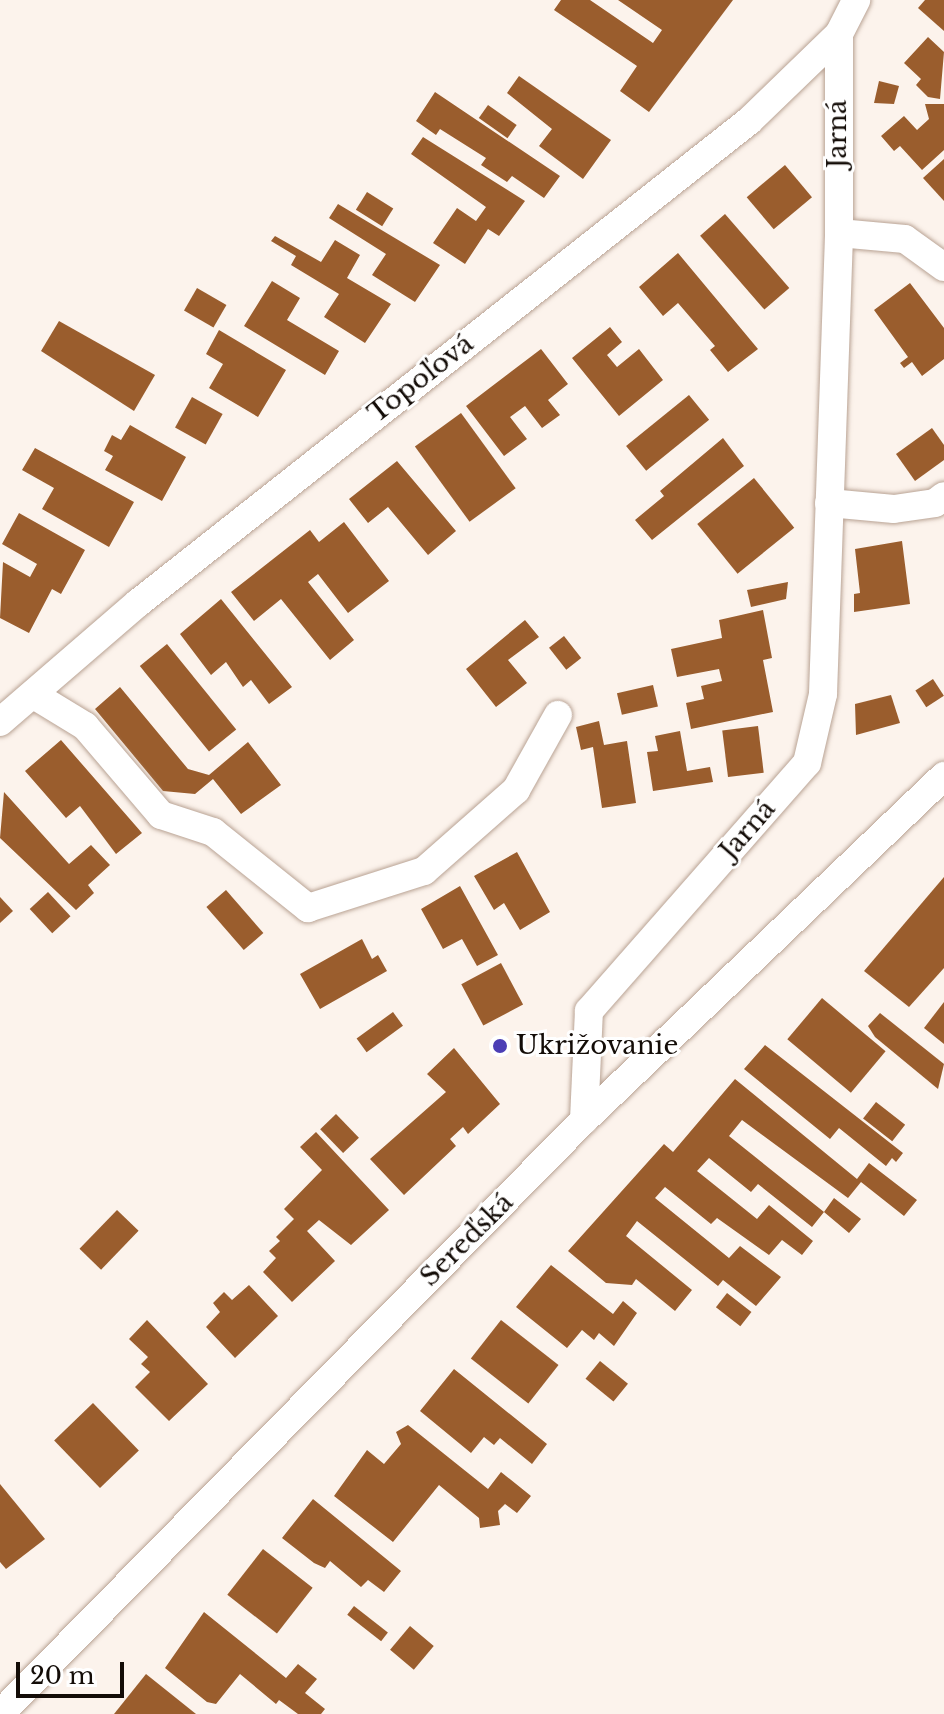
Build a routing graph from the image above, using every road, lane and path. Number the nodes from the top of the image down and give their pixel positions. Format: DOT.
graph roads {
  1 [pos="856,0"];
  2 [pos="839,34"];
  3 [pos="839,233"];
  4 [pos="944,267"];
  5 [pos="944,496"];
  6 [pos="829,503"];
  7 [pos="34,695"];
  8 [pos="558,715"];
  9 [pos="0,722"];
  10 [pos="944,776"];
  11 [pos="584,1120"];
  12 [pos="0,1714"];
  1 -- 2 [label="street"];
  2 -- 3 [label="street, Jarná"];
  2 -- 7 [label="street, Topoľová"];
  3 -- 4 [label="street"];
  3 -- 6 [label="street, Jarná"];
  5 -- 6 [label="street"];
  6 -- 11 [label="street, Jarná"];
  7 -- 8 [label="street"];
  7 -- 9 [label="street, Topoľová"];
  10 -- 11 [label="street, Sereďská"];
  11 -- 12 [label="street, Sereďská"];
}
